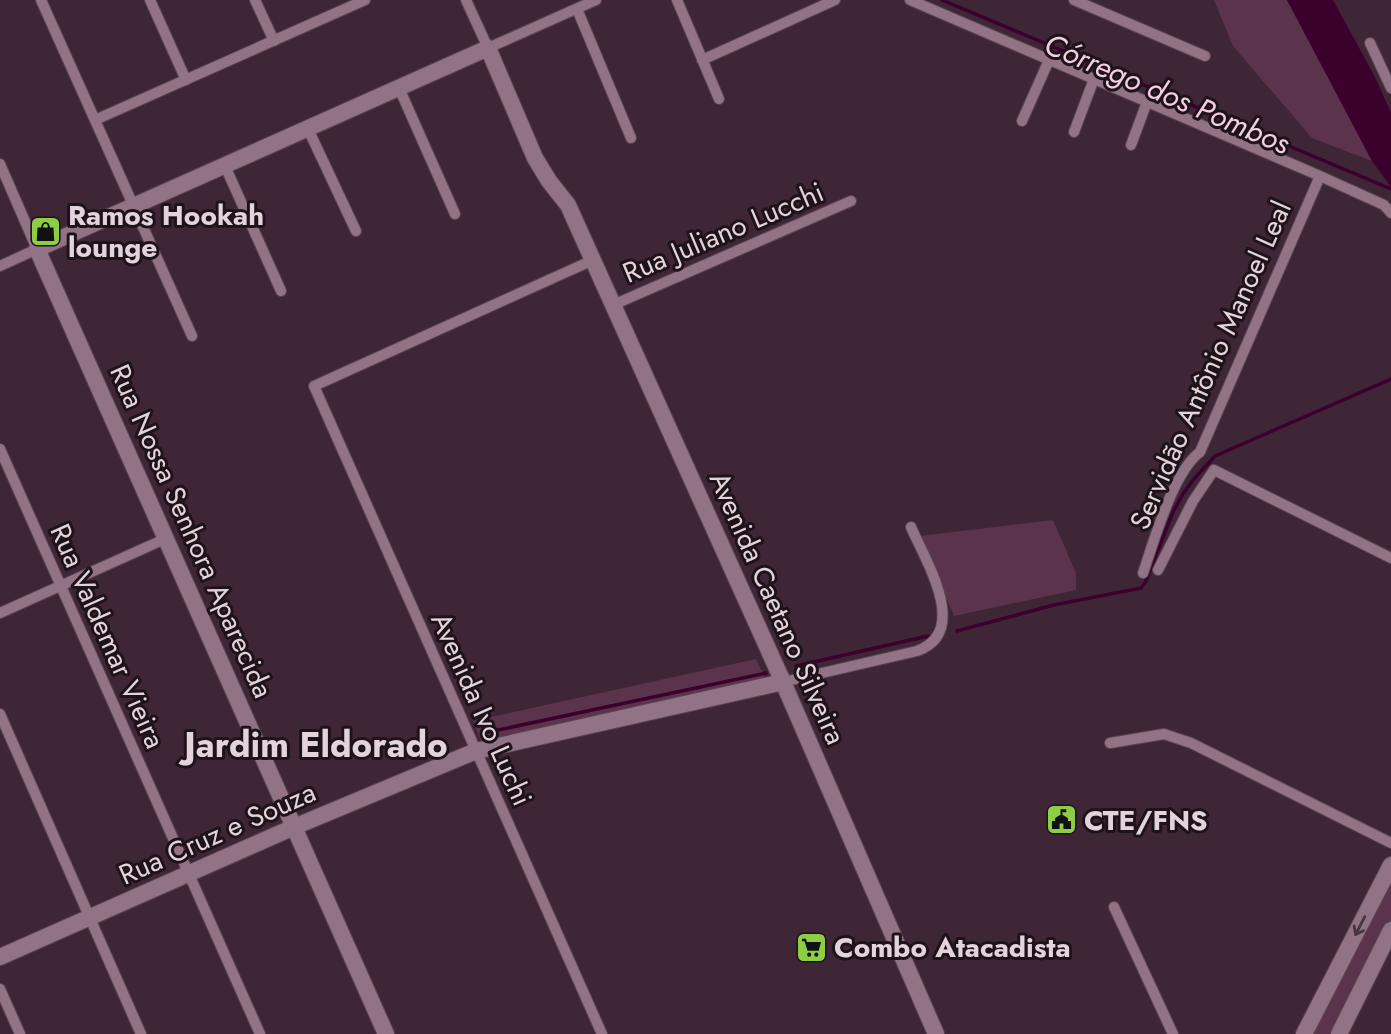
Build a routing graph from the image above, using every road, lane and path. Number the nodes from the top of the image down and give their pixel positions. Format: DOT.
graph roads {
  1 [pos="41,0"];
  2 [pos="150,0"];
  3 [pos="256,0"];
  4 [pos="466,0"];
  5 [pos="596,0"];
  6 [pos="677,0"];
  7 [pos="835,0"];
  8 [pos="910,0"];
  9 [pos="1074,0"];
  10 [pos="362,1"];
  11 [pos="577,9"];
  12 [pos="274,41"];
  13 [pos="1370,43"];
  14 [pos="488,48"];
  15 [pos="1205,56"];
  16 [pos="702,60"];
  17 [pos="1049,60"];
  18 [pos="1094,79"];
  19 [pos="186,80"];
  20 [pos="399,88"];
  21 [pos="1391,88"];
  22 [pos="719,99"];
  23 [pos="1147,102"];
  24 [pos="95,120"];
  25 [pos="1022,121"];
  26 [pos="308,129"];
  27 [pos="1074,132"];
  28 [pos="631,138"];
  29 [pos="1131,145"];
  30 [pos="0,164"];
  31 [pos="225,166"];
  32 [pos="1320,176"];
  33 [pos="851,201"];
  34 [pos="134,206"];
  35 [pos="1391,213"];
  36 [pos="455,214"];
  37 [pos="356,231"];
  38 [pos="37,249"];
  39 [pos="593,260"];
  40 [pos="0,266"];
  41 [pos="281,291"];
  42 [pos="613,304"];
  43 [pos="192,337"];
  44 [pos="0,449"];
  45 [pos="1201,453"];
  46 [pos="1213,469"];
  47 [pos="911,527"];
  48 [pos="167,538"];
  49 [pos="1391,558"];
  50 [pos="1158,570"];
  51 [pos="1143,573"];
  52 [pos="61,586"];
  53 [pos="0,613"];
  54 [pos="783,682"];
  55 [pos="0,714"];
  56 [pos="1110,743"];
  57 [pos="476,751"];
  58 [pos="294,827"];
  59 [pos="1391,843"];
  60 [pos="1391,865"];
  61 [pos="188,874"];
  62 [pos="1114,907"];
  63 [pos="90,917"];
  64 [pos="1391,930"];
  65 [pos="0,957"];
  66 [pos="0,989"];
  67 [pos="1340,1033"];
  68 [pos="20,1034"];
  69 [pos="141,1034"];
  70 [pos="260,1034"];
  71 [pos="386,1034"];
  72 [pos="601,1034"];
  73 [pos="936,1034"];
  74 [pos="1173,1034"];
  75 [pos="1304,1034"];
  1 -- 24 [label="street"];
  2 -- 19 [label="street"];
  3 -- 12 [label="street"];
  4 -- 14 [label="street"];
  5 -- 11 [label="street"];
  6 -- 16 [label="street"];
  7 -- 16 [label="street"];
  8 -- 17 [label="street"];
  9 -- 15 [label="street"];
  10 -- 12 [label="street"];
  11 -- 14 [label="street"];
  11 -- 28 [label="street"];
  12 -- 19 [label="street"];
  13 -- 21 [label="street"];
  14 -- 20 [label="street"];
  14 -- 39 [label="street, Avenida Caetano Silveira"];
  16 -- 22 [label="street"];
  17 -- 18 [label="street"];
  17 -- 25 [label="street"];
  18 -- 23 [label="street"];
  18 -- 27 [label="street"];
  19 -- 24 [label="street"];
  20 -- 26 [label="street"];
  20 -- 36 [label="street"];
  23 -- 29 [label="street"];
  23 -- 32 [label="street"];
  24 -- 34 [label="street"];
  26 -- 31 [label="street"];
  26 -- 37 [label="street"];
  30 -- 38 [label="street, Rua Nossa Senhora Aparecida"];
  31 -- 34 [label="street"];
  31 -- 41 [label="street"];
  32 -- 35 [label="street"];
  32 -- 45 [label="street, Servidão Antônio Manoel Leal"];
  33 -- 42 [label="street, Rua Juliano Lucchi"];
  34 -- 38 [label="street"];
  34 -- 43 [label="street"];
  38 -- 40 [label="street"];
  38 -- 48 [label="street, Rua Nossa Senhora Aparecida"];
  39 -- 42 [label="street, Avenida Caetano Silveira"];
  39 -- 57 [label="street, Avenida Ivo Luchi"];
  42 -- 54 [label="street, Avenida Caetano Silveira"];
  44 -- 52 [label="street, Rua Valdemar Vieira"];
  45 -- 46 [label="street"];
  45 -- 51 [label="street, Servidão Antônio Manoel Leal"];
  46 -- 49 [label="street"];
  46 -- 50 [label="street"];
  47 -- 54 [label="street"];
  48 -- 52 [label="street"];
  48 -- 58 [label="street, Rua Nossa Senhora Aparecida"];
  52 -- 53 [label="street"];
  52 -- 61 [label="street, Rua Valdemar Vieira"];
  54 -- 57 [label="street, Rua Cruz e Souza"];
  54 -- 73 [label="street, Avenida Caetano Silveira"];
  55 -- 63 [label="street"];
  56 -- 59 [label="street"];
  57 -- 58 [label="street, Rua Cruz e Souza"];
  57 -- 72 [label="street, Avenida Ivo Luchi"];
  58 -- 61 [label="street, Rua Cruz e Souza"];
  58 -- 71 [label="street, Rua Nossa Senhora Aparecida"];
  60 -- 75 [label="street, one-way"];
  61 -- 63 [label="street, Rua Cruz e Souza"];
  61 -- 70 [label="street, Rua Valdemar Vieira"];
  62 -- 74 [label="street"];
  63 -- 65 [label="street, Rua Cruz e Souza"];
  63 -- 69 [label="street"];
  64 -- 67 [label="street"];
  66 -- 68 [label="street"];
}
